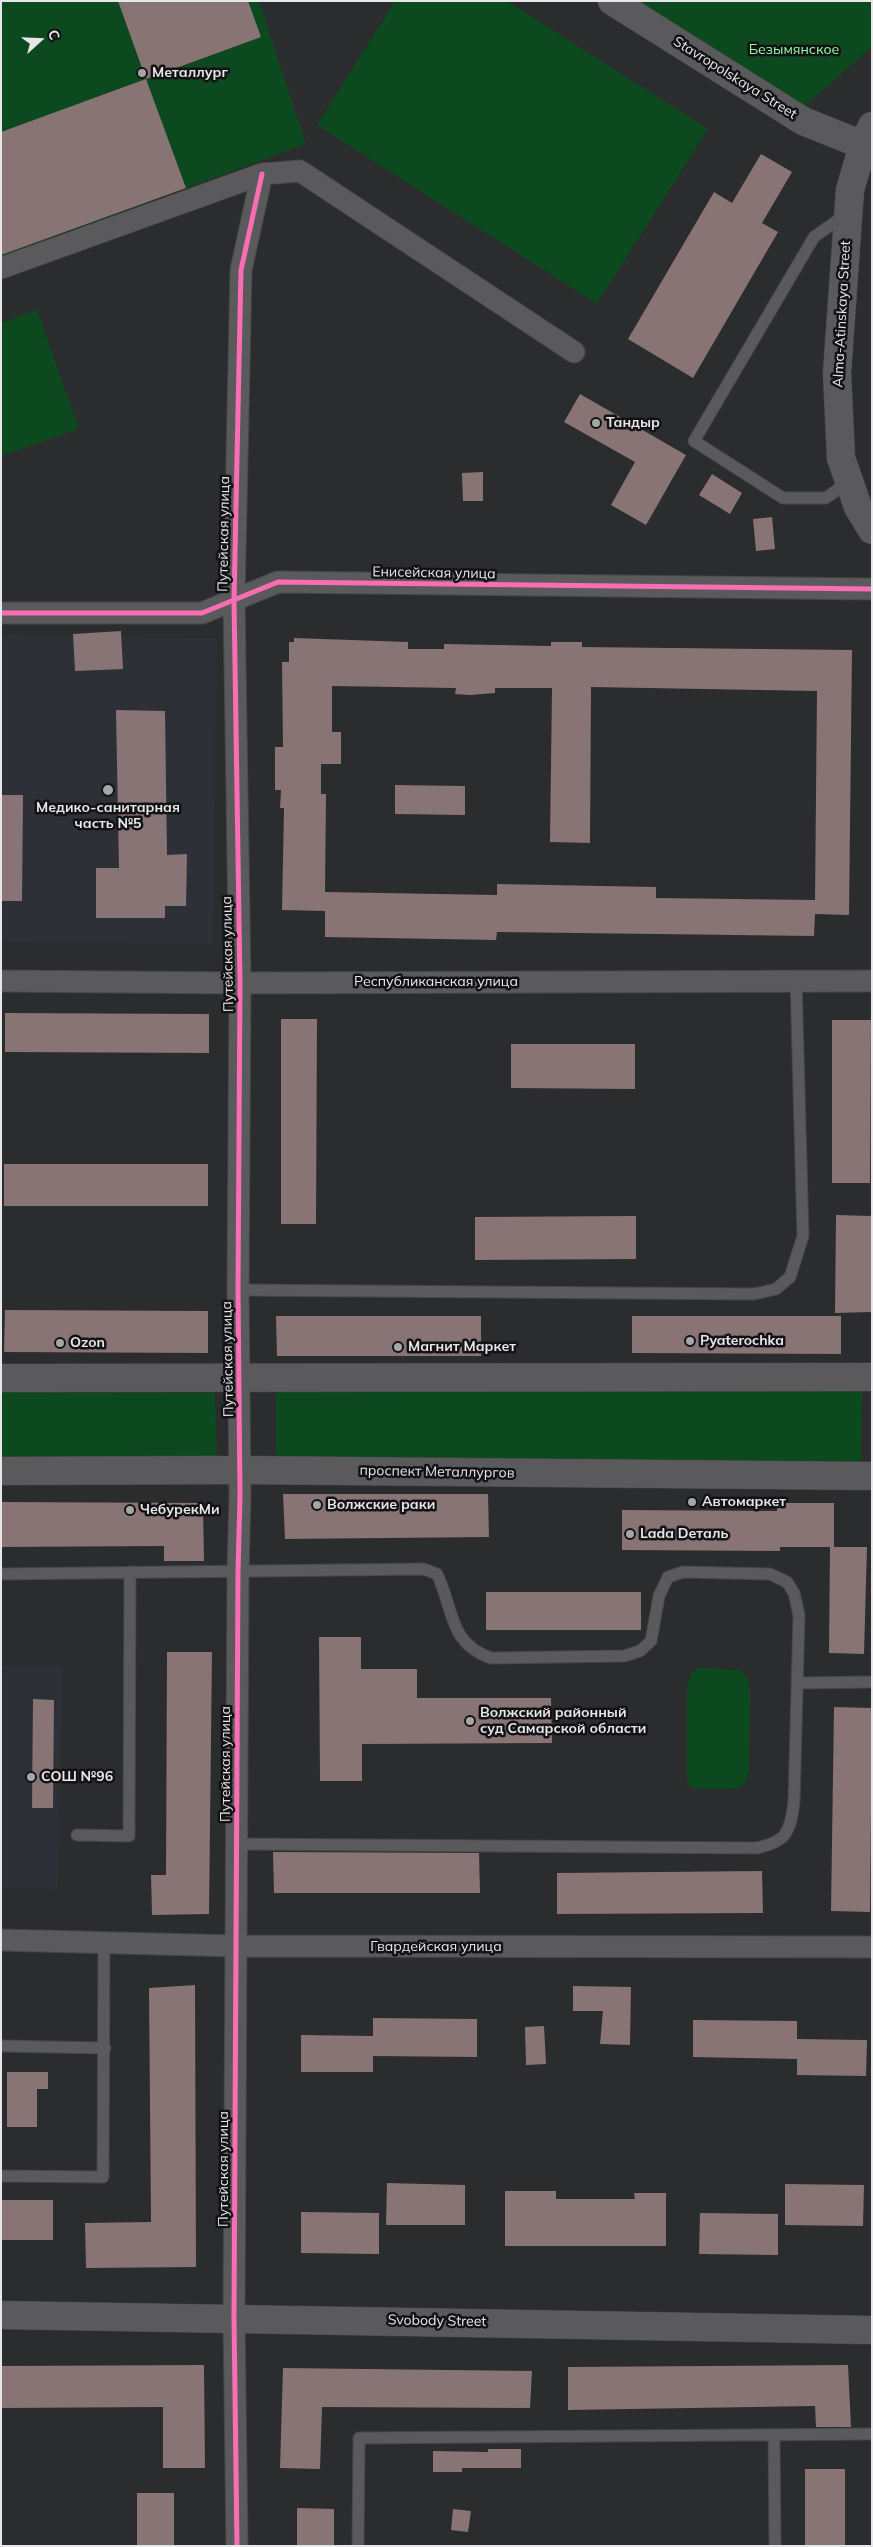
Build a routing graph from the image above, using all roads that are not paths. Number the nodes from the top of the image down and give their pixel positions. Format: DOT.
graph roads {
  1 [pos="612,1"];
  2 [pos="869,140"];
  3 [pos="262,174"];
  4 [pos="848,212"];
  5 [pos="1,268"];
  6 [pos="574,352"];
  7 [pos="850,480"];
  8 [pos="872,530"];
  9 [pos="872,589"];
  10 [pos="234,600"];
  11 [pos="1,613"];
  12 [pos="796,980"];
  13 [pos="872,980"];
  14 [pos="1,981"];
  15 [pos="240,983"];
  16 [pos="238,1290"];
  17 [pos="1,1378"];
  18 [pos="240,1378"];
  19 [pos="872,1378"];
  20 [pos="240,1470"];
  21 [pos="1,1471"];
  22 [pos="872,1476"];
  23 [pos="238,1571"];
  24 [pos="130,1572"];
  25 [pos="1,1574"];
  26 [pos="872,1682"];
  27 [pos="797,1683"];
  28 [pos="77,1835"];
  29 [pos="237,1844"];
  30 [pos="1,1940"];
  31 [pos="104,1943"];
  32 [pos="236,1946"];
  33 [pos="872,1947"];
  34 [pos="1,2046"];
  35 [pos="104,2048"];
  36 [pos="1,2176"];
  37 [pos="1,2315"];
  38 [pos="234,2317"];
  39 [pos="872,2330"];
  40 [pos="872,2434"];
  41 [pos="774,2435"];
  42 [pos="237,2546"];
  43 [pos="358,2546"];
  44 [pos="775,2546"];
  1 -- 2 [label="street, Stavropolskaya Street"];
  2 -- 4 [label="street, Alma-Atinskaya Street"];
  3 -- 5 [label="street"];
  3 -- 6 [label="street"];
  3 -- 10 [label="street, Путейская улица"];
  4 -- 7 [label="street, Alma-Atinskaya Street"];
  4 -- 7 [label="lane"];
  7 -- 8 [label="street, Alma-Atinskaya Street"];
  9 -- 10 [label="street, Енисейская улица"];
  10 -- 11 [label="street, Енисейская улица"];
  10 -- 15 [label="street, Путейская улица"];
  12 -- 13 [label="street, Республиканская улица"];
  12 -- 15 [label="street, Республиканская улица"];
  12 -- 16 [label="lane"];
  14 -- 15 [label="street, Республиканская улица"];
  15 -- 16 [label="street, Путейская улица"];
  16 -- 18 [label="street, Путейская улица"];
  17 -- 18 [label="street"];
  18 -- 19 [label="street"];
  18 -- 20 [label="street, Путейская улица"];
  20 -- 21 [label="street, проспект Металлургов"];
  20 -- 22 [label="street, проспект Металлургов"];
  20 -- 23 [label="street, Путейская улица"];
  23 -- 24 [label="lane"];
  23 -- 27 [label="lane"];
  23 -- 29 [label="street, Путейская улица"];
  24 -- 25 [label="lane"];
  24 -- 28 [label="lane"];
  26 -- 27 [label="lane"];
  27 -- 29 [label="lane"];
  29 -- 32 [label="street, Путейская улица"];
  30 -- 31 [label="street, Гвардейская улица"];
  31 -- 32 [label="street, Гвардейская улица"];
  31 -- 35 [label="lane"];
  32 -- 33 [label="street, Гвардейская улица"];
  32 -- 38 [label="street, Путейская улица"];
  34 -- 35 [label="lane"];
  35 -- 36 [label="lane"];
  37 -- 38 [label="street, Svobody Street"];
  38 -- 39 [label="street, Svobody Street"];
  38 -- 42 [label="street, Путейская улица"];
  40 -- 41 [label="lane"];
  41 -- 43 [label="lane"];
  41 -- 44 [label="lane"];
}
